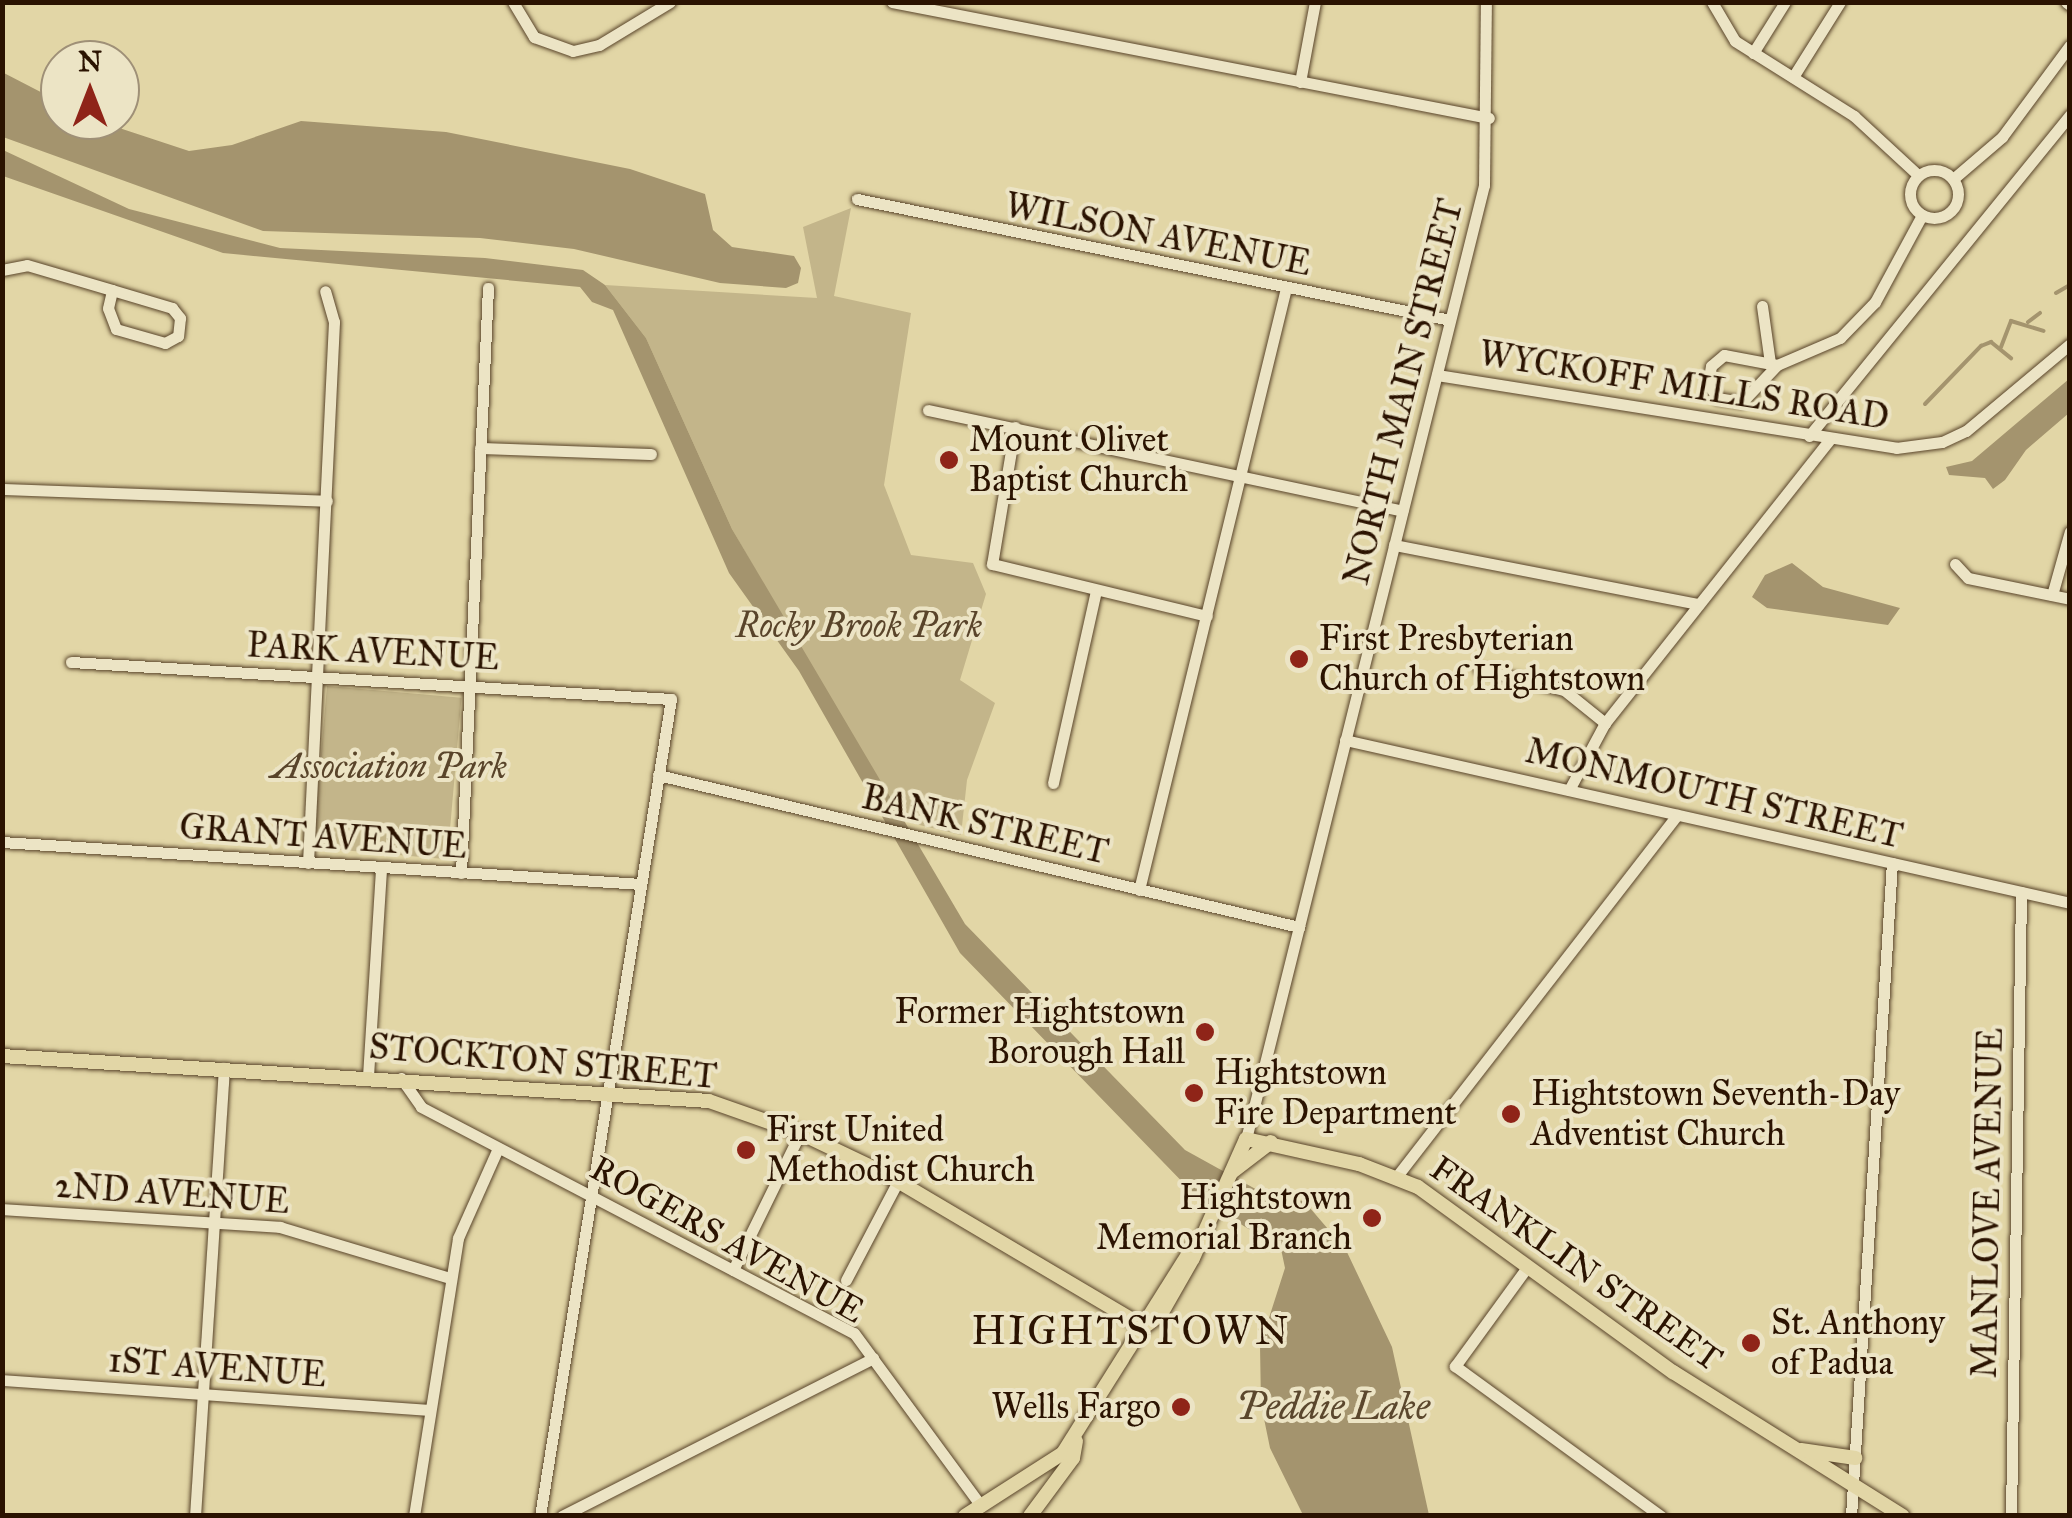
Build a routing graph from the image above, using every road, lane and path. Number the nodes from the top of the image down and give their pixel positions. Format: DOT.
graph roads {
  1 [pos="513,2"];
  2 [pos="670,2"];
  3 [pos="892,2"];
  4 [pos="1315,2"];
  5 [pos="1486,2"];
  6 [pos="1712,2"];
  7 [pos="1786,2"];
  8 [pos="1840,2"];
  9 [pos="2070,46"];
  10 [pos="1753,53"];
  11 [pos="1793,77"];
  12 [pos="1300,82"];
  13 [pos="2070,115"];
  14 [pos="1489,118"];
  15 [pos="1918,175"];
  16 [pos="1954,179"];
  17 [pos="858,199"];
  18 [pos="1922,216"];
  19 [pos="2,270"];
  20 [pos="488,288"];
  21 [pos="1286,288"];
  22 [pos="112,290"];
  23 [pos="325,291"];
  24 [pos="1762,306"];
  25 [pos="1450,320"];
  26 [pos="2070,344"];
  27 [pos="1774,364"];
  28 [pos="1437,375"];
  29 [pos="1733,404"];
  30 [pos="928,410"];
  31 [pos="1730,424"];
  32 [pos="1015,426"];
  33 [pos="1810,436"];
  34 [pos="1830,440"];
  35 [pos="480,448"];
  36 [pos="651,454"];
  37 [pos="1242,472"];
  38 [pos="2,489"];
  39 [pos="327,500"];
  40 [pos="1402,511"];
  41 [pos="2070,531"];
  42 [pos="1394,545"];
  43 [pos="1955,564"];
  44 [pos="1096,591"];
  45 [pos="2052,596"];
  46 [pos="2070,599"];
  47 [pos="1698,604"];
  48 [pos="1206,616"];
  49 [pos="71,662"];
  50 [pos="1479,669"];
  51 [pos="318,676"];
  52 [pos="470,685"];
  53 [pos="1606,723"];
  54 [pos="1345,740"];
  55 [pos="658,775"];
  56 [pos="1053,782"];
  57 [pos="1568,790"];
  58 [pos="1677,815"];
  59 [pos="2,842"];
  60 [pos="308,863"];
  61 [pos="1892,863"];
  62 [pos="381,868"];
  63 [pos="461,873"];
  64 [pos="641,884"];
  65 [pos="1140,890"];
  66 [pos="2021,892"];
  67 [pos="2070,903"];
  68 [pos="1300,927"];
  69 [pos="2,1056"];
  70 [pos="224,1068"];
  71 [pos="368,1076"];
  72 [pos="401,1078"];
  73 [pos="607,1090"];
  74 [pos="800,1134"];
  75 [pos="1246,1138"];
  76 [pos="1270,1142"];
  77 [pos="498,1148"];
  78 [pos="1232,1172"];
  79 [pos="1397,1176"];
  80 [pos="898,1181"];
  81 [pos="590,1196"];
  82 [pos="2,1209"];
  83 [pos="214,1222"];
  84 [pos="1528,1266"];
  85 [pos="733,1270"];
  86 [pos="450,1278"];
  87 [pos="846,1280"];
  88 [pos="1144,1327"];
  89 [pos="873,1358"];
  90 [pos="2,1380"];
  91 [pos="202,1394"];
  92 [pos="428,1410"];
  93 [pos="1077,1436"];
  94 [pos="1786,1446"];
  95 [pos="1855,1458"];
  96 [pos="1853,1490"];
  97 [pos="982,1506"];
  98 [pos="195,1516"];
  99 [pos="414,1516"];
  100 [pos="540,1516"];
  101 [pos="562,1516"];
  102 [pos="965,1516"];
  103 [pos="1030,1516"];
  104 [pos="1662,1516"];
  105 [pos="1852,1516"];
  106 [pos="1903,1516"];
  107 [pos="2011,1516"];
  1 -- 2 [label="street"];
  3 -- 12 [label="street"];
  4 -- 12 [label="street"];
  5 -- 14 [label="street, NORTH MAIN STREET"];
  6 -- 10 [label="street"];
  7 -- 10 [label="street"];
  8 -- 11 [label="street"];
  9 -- 16 [label="street"];
  10 -- 11 [label="street"];
  11 -- 15 [label="street"];
  12 -- 14 [label="street"];
  13 -- 33 [label="street"];
  14 -- 25 [label="street, NORTH MAIN STREET"];
  15 -- 16 [label="street"];
  15 -- 18 [label="street"];
  16 -- 18 [label="street"];
  17 -- 21 [label="street, WILSON AVENUE"];
  18 -- 27 [label="street"];
  19 -- 22 [label="street"];
  20 -- 35 [label="street"];
  21 -- 25 [label="street, WILSON AVENUE"];
  21 -- 37 [label="street"];
  22 -- 22 [label="street"];
  23 -- 39 [label="street"];
  24 -- 27 [label="street"];
  25 -- 28 [label="street, NORTH MAIN STREET"];
  26 -- 34 [label="street, WYCKOFF MILLS ROAD"];
  27 -- 29 [label="street"];
  27 -- 29 [label="street"];
  28 -- 31 [label="street, WYCKOFF MILLS ROAD"];
  28 -- 40 [label="street, NORTH MAIN STREET"];
  29 -- 31 [label="street"];
  30 -- 32 [label="street"];
  31 -- 33 [label="street, WYCKOFF MILLS ROAD"];
  32 -- 37 [label="street"];
  32 -- 44 [label="street"];
  33 -- 34 [label="street, WYCKOFF MILLS ROAD"];
  34 -- 47 [label="street"];
  35 -- 36 [label="street"];
  35 -- 52 [label="street"];
  37 -- 40 [label="street"];
  37 -- 48 [label="street"];
  38 -- 39 [label="street"];
  39 -- 51 [label="street"];
  40 -- 42 [label="street, NORTH MAIN STREET"];
  41 -- 45 [label="street"];
  42 -- 47 [label="street"];
  42 -- 54 [label="street, NORTH MAIN STREET"];
  43 -- 45 [label="street"];
  44 -- 48 [label="street"];
  44 -- 56 [label="street"];
  45 -- 46 [label="street"];
  47 -- 53 [label="street"];
  48 -- 65 [label="street"];
  49 -- 51 [label="street, PARK AVENUE"];
  50 -- 53 [label="street"];
  51 -- 52 [label="street, PARK AVENUE"];
  51 -- 60 [label="street"];
  52 -- 55 [label="street, PARK AVENUE"];
  52 -- 63 [label="street"];
  53 -- 57 [label="street"];
  54 -- 57 [label="street, MONMOUTH STREET"];
  54 -- 68 [label="street, NORTH MAIN STREET"];
  55 -- 64 [label="street"];
  55 -- 65 [label="street, BANK STREET"];
  57 -- 58 [label="street, MONMOUTH STREET"];
  58 -- 61 [label="street, MONMOUTH STREET"];
  58 -- 79 [label="street"];
  59 -- 60 [label="street, GRANT AVENUE"];
  60 -- 62 [label="street, GRANT AVENUE"];
  61 -- 66 [label="street, MONMOUTH STREET"];
  61 -- 95 [label="street"];
  62 -- 63 [label="street, GRANT AVENUE"];
  62 -- 71 [label="street"];
  63 -- 64 [label="street, GRANT AVENUE"];
  64 -- 73 [label="street"];
  65 -- 68 [label="street, BANK STREET"];
  66 -- 67 [label="street, MONMOUTH STREET"];
  66 -- 107 [label="street, MANLOVE AVENUE"];
  68 -- 75 [label="street, NORTH MAIN STREET"];
  69 -- 70 [label="main road, STOCKTON STREET"];
  70 -- 71 [label="main road, STOCKTON STREET"];
  70 -- 83 [label="street"];
  71 -- 72 [label="main road, STOCKTON STREET"];
  72 -- 73 [label="main road, STOCKTON STREET"];
  72 -- 77 [label="street, ROGERS AVENUE"];
  73 -- 74 [label="main road, STOCKTON STREET"];
  73 -- 81 [label="street"];
  74 -- 80 [label="main road, STOCKTON STREET"];
  74 -- 85 [label="street"];
  75 -- 76 [label="main road, FRANKLIN STREET"];
  75 -- 78 [label="main road"];
  76 -- 78 [label="main road"];
  76 -- 79 [label="main road, FRANKLIN STREET"];
  77 -- 81 [label="street, ROGERS AVENUE"];
  77 -- 86 [label="street"];
  78 -- 88 [label="main road"];
  79 -- 84 [label="main road, FRANKLIN STREET"];
  80 -- 87 [label="street"];
  80 -- 88 [label="main road, STOCKTON STREET"];
  81 -- 85 [label="street, ROGERS AVENUE"];
  81 -- 100 [label="street"];
  82 -- 83 [label="street, 2ND AVENUE"];
  83 -- 86 [label="street, 2ND AVENUE"];
  83 -- 91 [label="street"];
  84 -- 94 [label="main road, FRANKLIN STREET"];
  84 -- 104 [label="street"];
  85 -- 89 [label="street, ROGERS AVENUE"];
  86 -- 92 [label="street"];
  88 -- 93 [label="main road"];
  89 -- 97 [label="street, ROGERS AVENUE"];
  89 -- 101 [label="street"];
  90 -- 91 [label="street, 1ST AVENUE"];
  91 -- 92 [label="street, 1ST AVENUE"];
  91 -- 98 [label="street"];
  92 -- 99 [label="street"];
  93 -- 97 [label="main road"];
  93 -- 103 [label="main road"];
  94 -- 95 [label="main road"];
  94 -- 96 [label="main road, FRANKLIN STREET"];
  95 -- 96 [label="street"];
  96 -- 105 [label="street"];
  96 -- 106 [label="main road, FRANKLIN STREET"];
  97 -- 102 [label="main road"];
}
